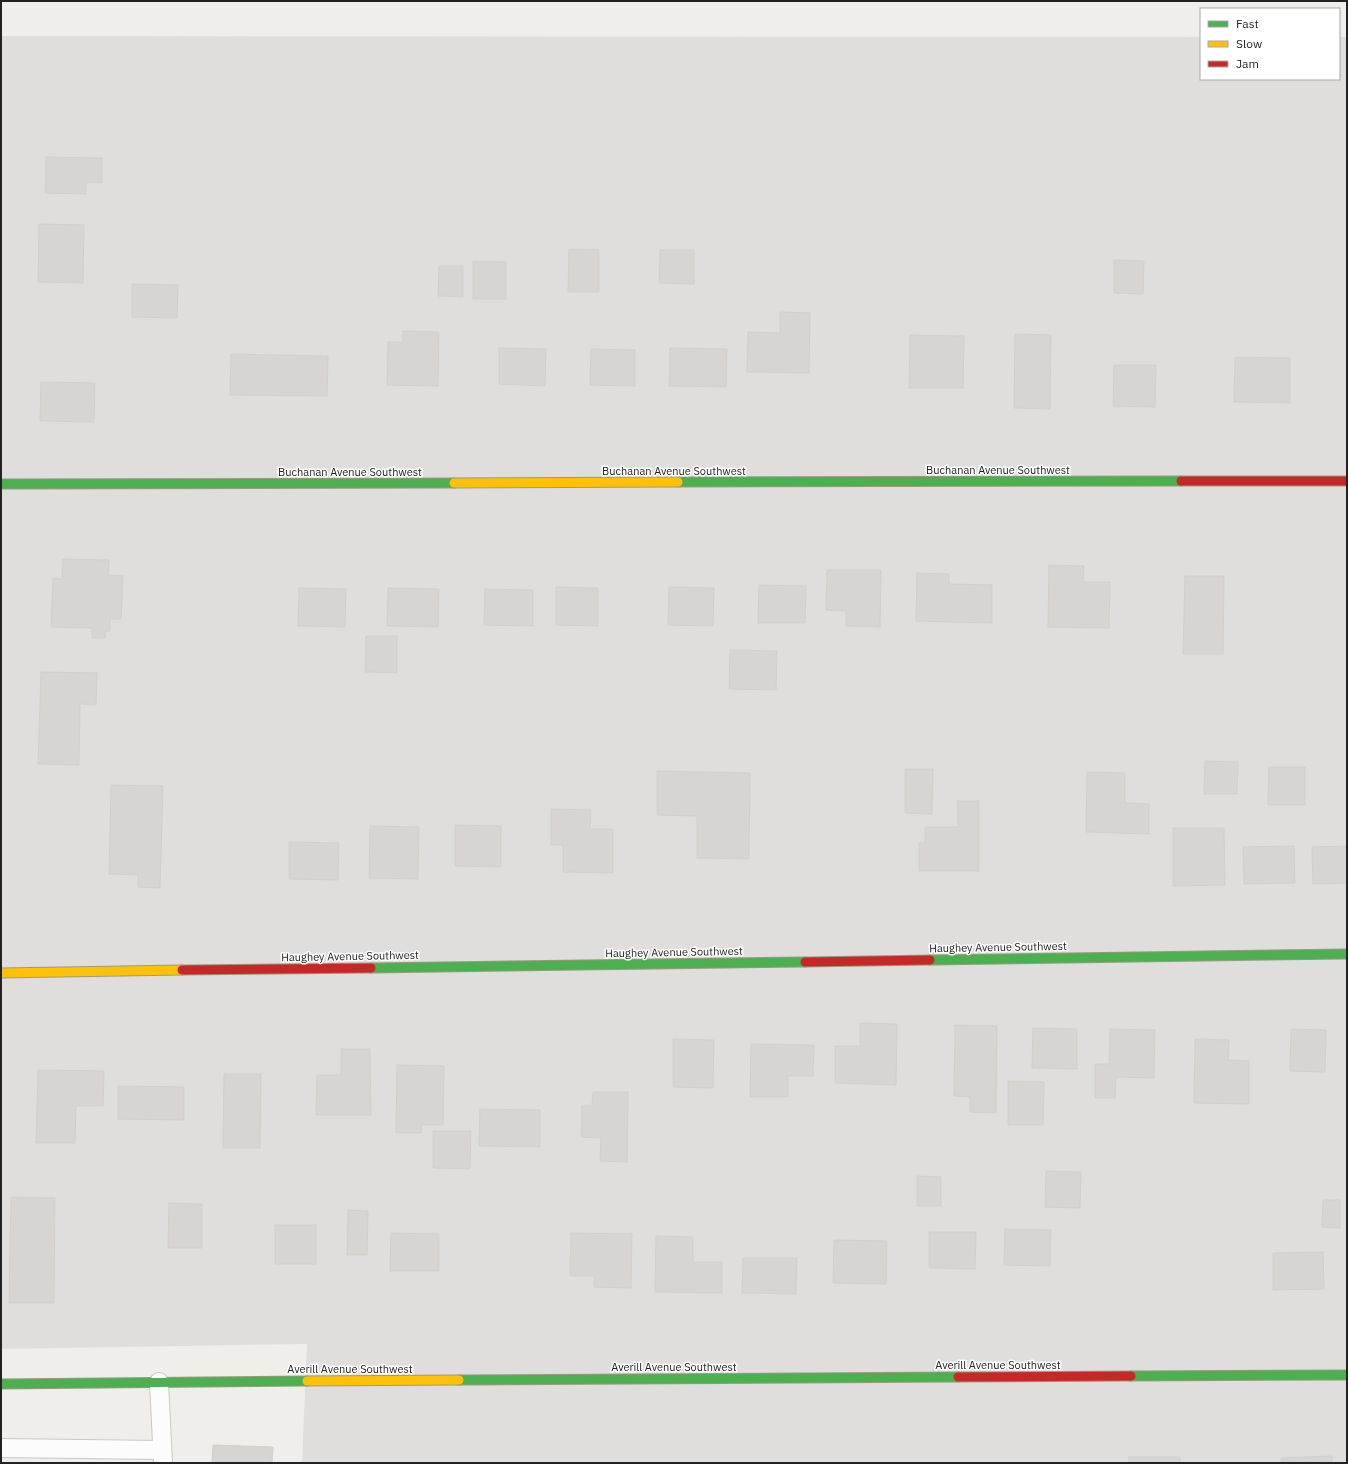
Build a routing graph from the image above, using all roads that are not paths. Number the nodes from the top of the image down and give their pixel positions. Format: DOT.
graph roads {
  1 [pos="1347,481"];
  2 [pos="1,484"];
  3 [pos="1347,954"];
  4 [pos="1,974"];
  5 [pos="1347,1375"];
  6 [pos="159,1382"];
  7 [pos="1,1384"];
  8 [pos="1,1448"];
  9 [pos="162,1456"];
  1 -- 2 [label="street, Buchanan Avenue Southwest"];
  3 -- 4 [label="street, Haughey Avenue Southwest"];
  5 -- 6 [label="street, Averill Avenue Southwest"];
  6 -- 7 [label="street, Averill Avenue Southwest"];
  6 -- 9 [label="lane"];
  8 -- 9 [label="lane"];
}
